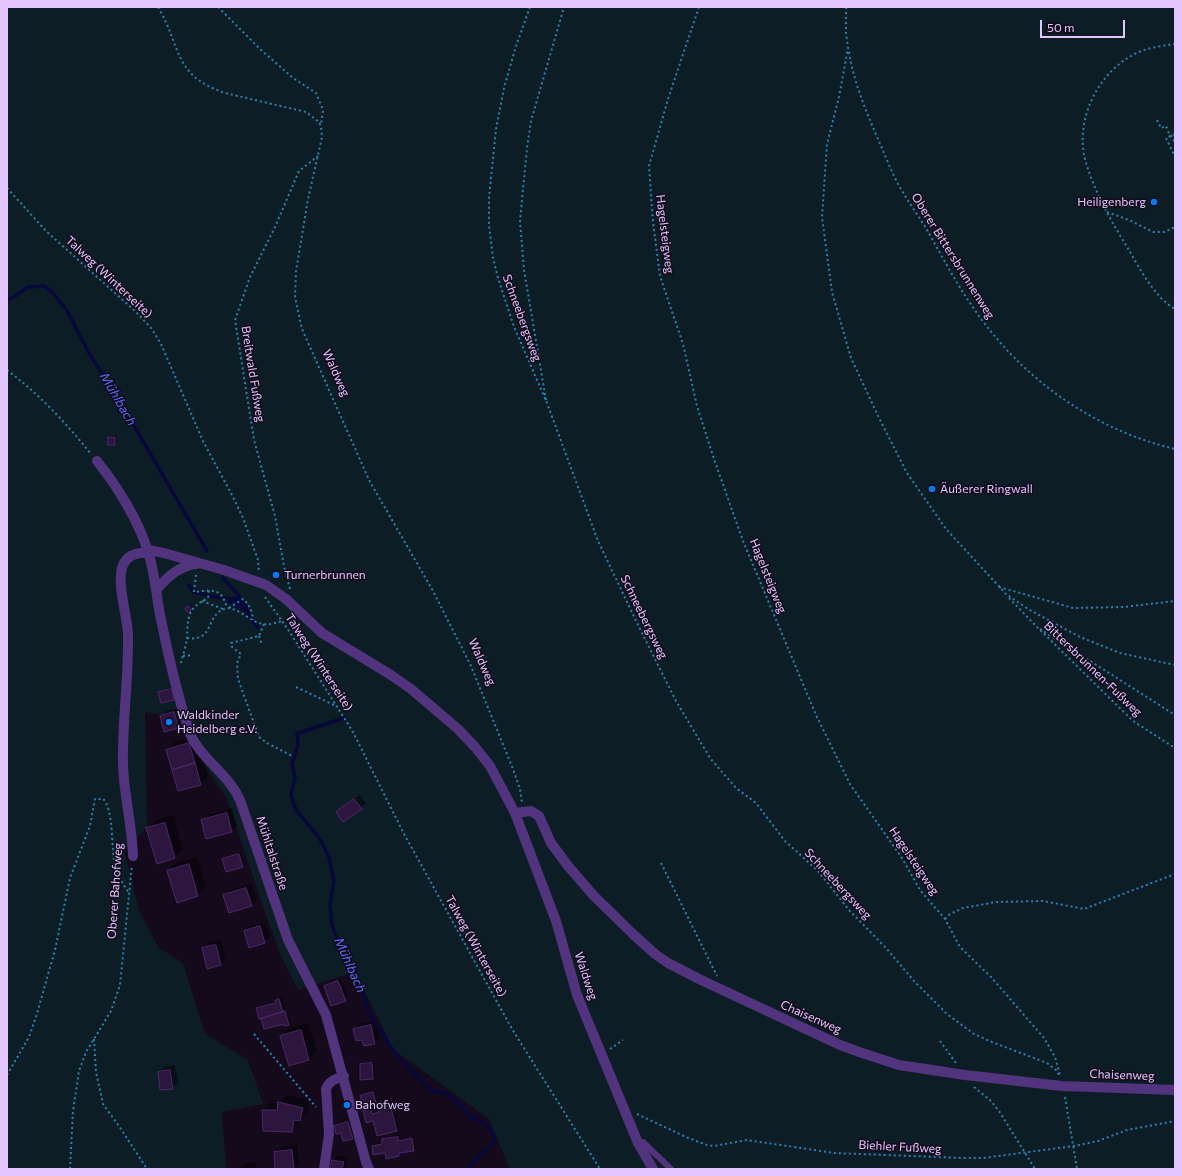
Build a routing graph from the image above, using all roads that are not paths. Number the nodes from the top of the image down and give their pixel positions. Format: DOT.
graph roads {
  1 [pos="97,461"];
  2 [pos="148,552"];
  3 [pos="202,564"];
  4 [pos="156,590"];
  5 [pos="517,813"];
  6 [pos="133,856"];
  7 [pos="344,1076"];
  8 [pos="1175,1090"];
  9 [pos="638,1143"];
  10 [pos="324,1169"];
  11 [pos="369,1169"];
  12 [pos="653,1169"];
  13 [pos="671,1169"];
  1 -- 2 [label="street"];
  2 -- 3 [label="street, Waldweg"];
  2 -- 4 [label="street, Mühltalstraße"];
  2 -- 6 [label="street, Oberer Bahofweg"];
  3 -- 4 [label="street, Waldweg"];
  3 -- 5 [label="street, Waldweg"];
  4 -- 7 [label="street, Mühltalstraße"];
  5 -- 8 [label="street, Chaisenweg"];
  5 -- 9 [label="street, Waldweg"];
  7 -- 10 [label="street"];
  7 -- 11 [label="street, Mühltalstraße"];
  9 -- 12 [label="street, Waldweg"];
  9 -- 13 [label="lane"];
}
